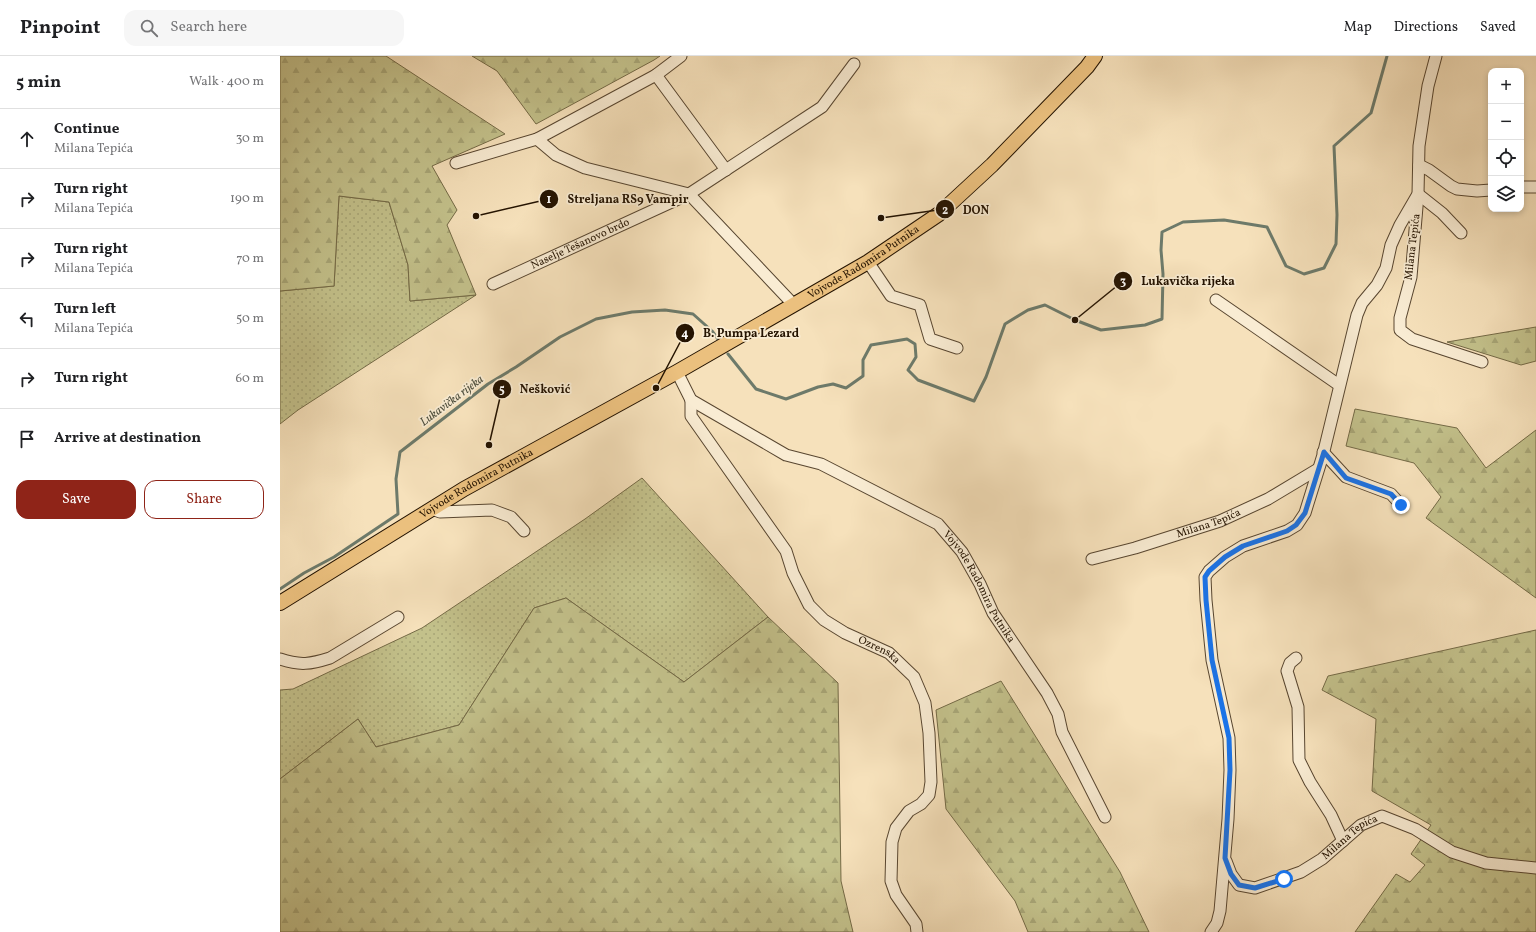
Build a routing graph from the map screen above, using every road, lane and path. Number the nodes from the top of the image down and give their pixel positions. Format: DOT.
graph roads {
  1 [pos="681,56"];
  2 [pos="1095,56"];
  3 [pos="1436,56"];
  4 [pos="854,64"];
  5 [pos="656,75"];
  6 [pos="537,139"];
  7 [pos="456,163"];
  8 [pos="1419,165"];
  9 [pos="726,170"];
  10 [pos="1536,187"];
  11 [pos="1524,188"];
  12 [pos="1488,190"];
  13 [pos="689,194"];
  14 [pos="1418,194"];
  15 [pos="1461,233"];
  16 [pos="868,262"];
  17 [pos="494,284"];
  18 [pos="1216,300"];
  19 [pos="793,304"];
  20 [pos="957,348"];
  21 [pos="1482,362"];
  22 [pos="677,372"];
  23 [pos="1339,385"];
  24 [pos="691,400"];
  25 [pos="1324,452"];
  26 [pos="1318,469"];
  27 [pos="1401,505"];
  28 [pos="432,509"];
  29 [pos="524,531"];
  30 [pos="1092,559"];
  31 [pos="280,603"];
  32 [pos="398,617"];
  33 [pos="1296,658"];
  34 [pos="280,659"];
  35 [pos="1105,817"];
  36 [pos="1343,841"];
  37 [pos="1225,858"];
  38 [pos="1536,868"];
  39 [pos="917,932"];
  40 [pos="1211,932"];
  1 -- 5 [label="street"];
  2 -- 16 [label="main road, Vojvode Radomira Putnika"];
  3 -- 8 [label="street, Milana Tepića"];
  4 -- 9 [label="street, Naselje Tešanovo brdo"];
  5 -- 6 [label="street"];
  5 -- 9 [label="street"];
  6 -- 7 [label="street"];
  6 -- 13 [label="street"];
  8 -- 12 [label="street"];
  8 -- 14 [label="street, Milana Tepića"];
  9 -- 13 [label="street, Naselje Tešanovo brdo"];
  10 -- 11 [label="street"];
  13 -- 17 [label="street, Naselje Tešanovo brdo"];
  13 -- 19 [label="street"];
  14 -- 15 [label="street"];
  14 -- 21 [label="street, Milana Tepića"];
  14 -- 23 [label="street, Milana Tepića"];
  16 -- 19 [label="main road, Vojvode Radomira Putnika"];
  16 -- 20 [label="street"];
  18 -- 23 [label="street"];
  19 -- 22 [label="main road, Vojvode Radomira Putnika"];
  22 -- 24 [label="street"];
  22 -- 28 [label="main road, Vojvode Radomira Putnika"];
  23 -- 25 [label="street, Milana Tepića"];
  24 -- 35 [label="street, Vojvode Radomira Putnika"];
  24 -- 39 [label="street, Ozrenska"];
  25 -- 26 [label="street, Milana Tepića"];
  25 -- 27 [label="street"];
  26 -- 30 [label="street, Milana Tepića"];
  26 -- 37 [label="street, Milana Tepića"];
  28 -- 29 [label="street"];
  28 -- 31 [label="main road, Vojvode Radomira Putnika"];
  32 -- 34 [label="street"];
  33 -- 36 [label="street"];
  36 -- 37 [label="street, Milana Tepića"];
  36 -- 38 [label="street, Milana Tepića"];
  37 -- 40 [label="street, Milana Tepića"];
}
